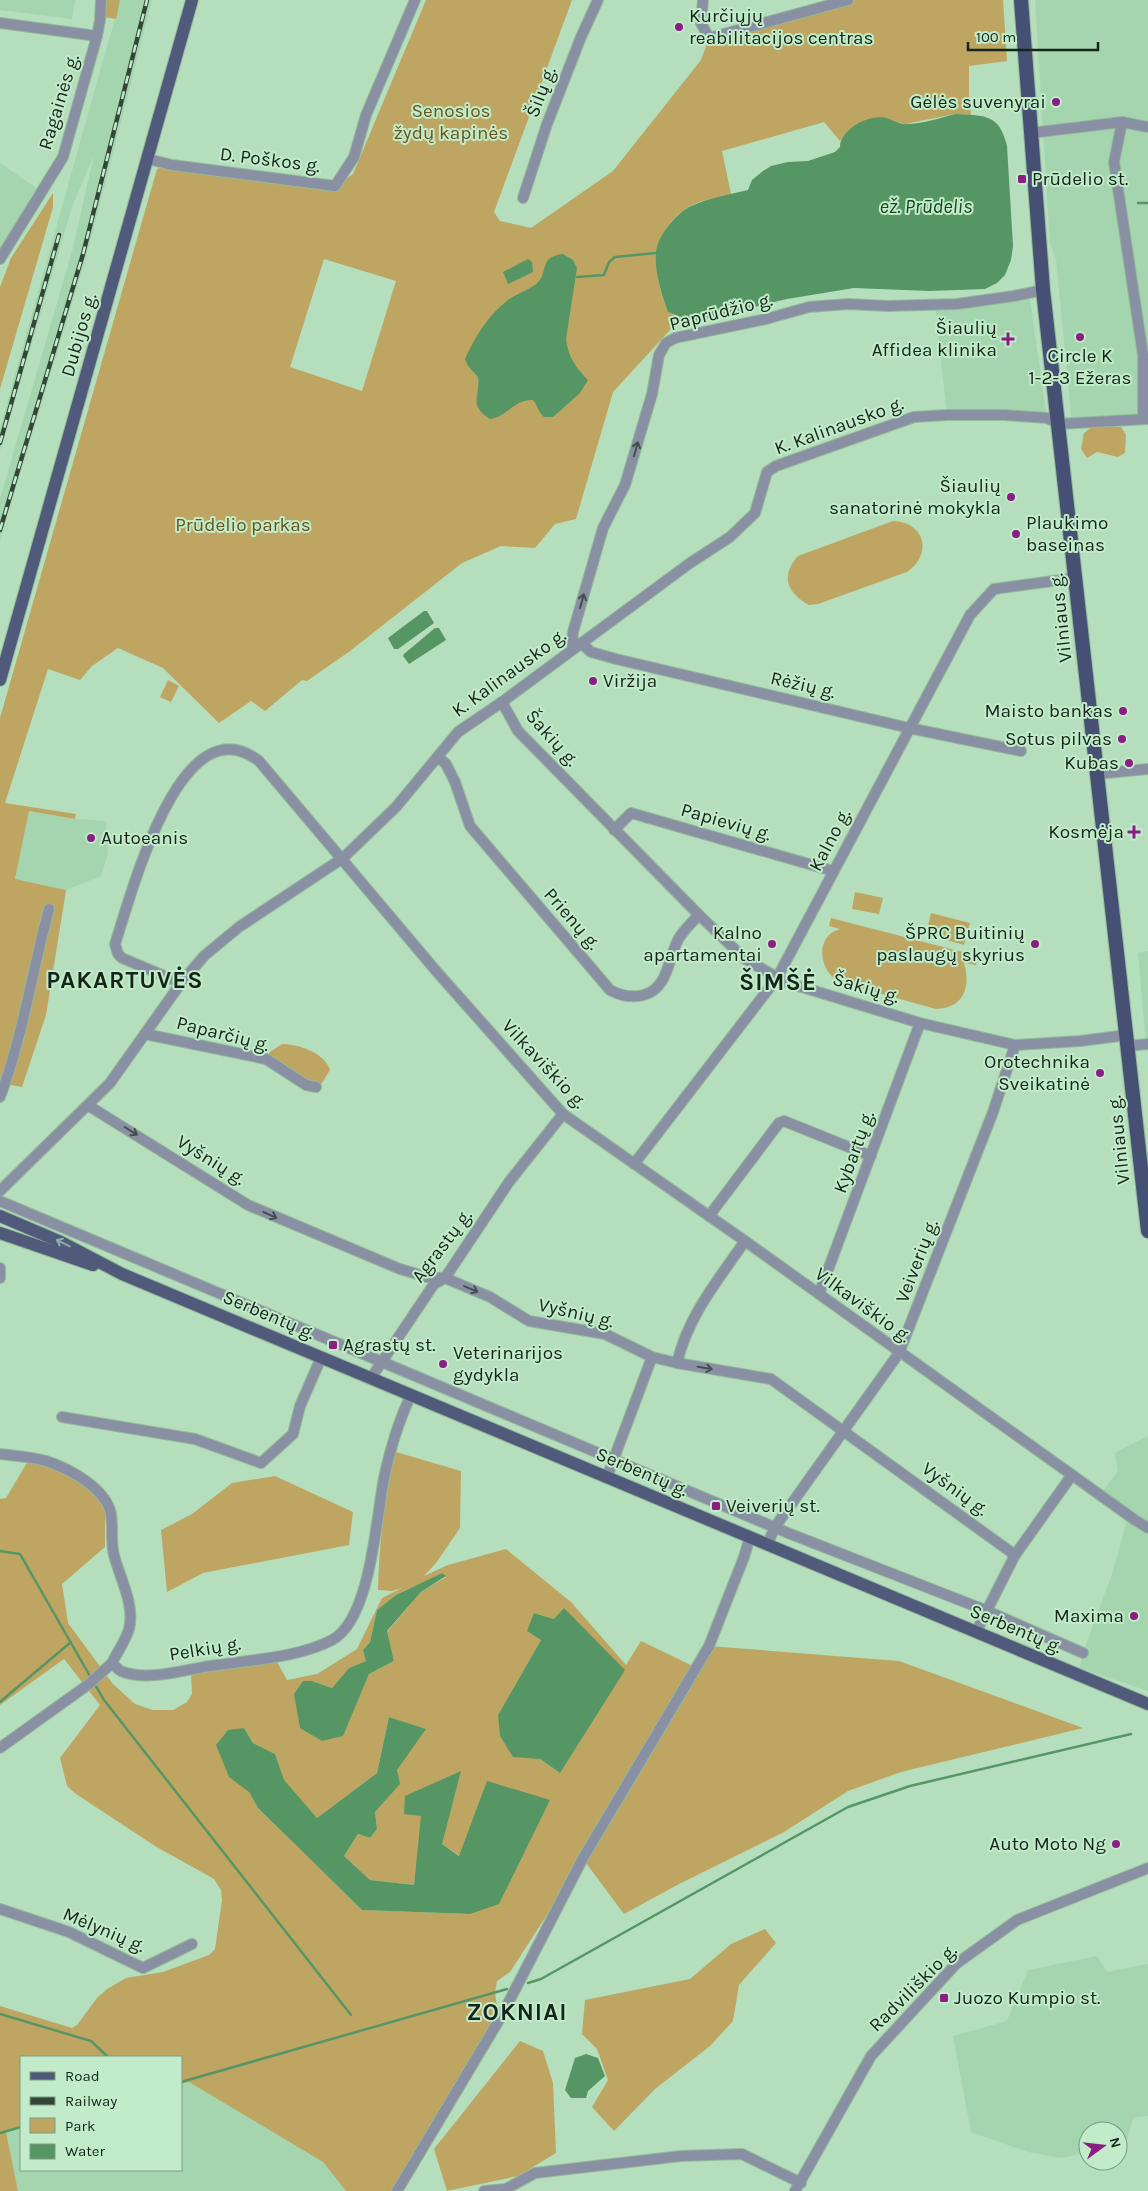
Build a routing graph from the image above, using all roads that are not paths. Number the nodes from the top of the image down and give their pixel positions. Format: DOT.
graph roads {
  1 [pos="101,0"];
  2 [pos="192,0"];
  3 [pos="414,0"];
  4 [pos="598,0"];
  5 [pos="703,0"];
  6 [pos="848,0"];
  7 [pos="1021,0"];
  8 [pos="0,23"];
  9 [pos="97,36"];
  10 [pos="1122,122"];
  11 [pos="1148,127"];
  12 [pos="1031,133"];
  13 [pos="148,159"];
  14 [pos="522,198"];
  15 [pos="0,259"];
  16 [pos="1044,290"];
  17 [pos="1146,419"];
  18 [pos="1059,424"];
  19 [pos="1075,578"];
  20 [pos="578,645"];
  21 [pos="0,680"];
  22 [pos="502,702"];
  23 [pos="909,728"];
  24 [pos="1021,751"];
  25 [pos="438,757"];
  26 [pos="1148,769"];
  27 [pos="1097,774"];
  28 [pos="614,830"];
  29 [pos="343,858"];
  30 [pos="833,871"];
  31 [pos="49,909"];
  32 [pos="699,915"];
  33 [pos="777,978"];
  34 [pos="180,983"];
  35 [pos="920,1022"];
  36 [pos="145,1034"];
  37 [pos="1127,1040"];
  38 [pos="1148,1044"];
  39 [pos="1015,1046"];
  40 [pos="316,1087"];
  41 [pos="0,1097"];
  42 [pos="89,1106"];
  43 [pos="563,1114"];
  44 [pos="871,1156"];
  45 [pos="634,1164"];
  46 [pos="0,1191"];
  47 [pos="0,1201"];
  48 [pos="0,1216"];
  49 [pos="709,1216"];
  50 [pos="1148,1231"];
  51 [pos="0,1233"];
  52 [pos="745,1241"];
  53 [pos="0,1268"];
  54 [pos="122,1274"];
  55 [pos="0,1278"];
  56 [pos="445,1278"];
  57 [pos="819,1294"];
  58 [pos="900,1354"];
  59 [pos="652,1357"];
  60 [pos="321,1358"];
  61 [pos="381,1361"];
  62 [pos="677,1363"];
  63 [pos="371,1378"];
  64 [pos="411,1395"];
  65 [pos="62,1417"];
  66 [pos="844,1430"];
  67 [pos="0,1454"];
  68 [pos="614,1459"];
  69 [pos="1072,1475"];
  70 [pos="607,1477"];
  71 [pos="775,1527"];
  72 [pos="1148,1528"];
  73 [pos="750,1537"];
  74 [pos="767,1544"];
  75 [pos="1015,1554"];
  76 [pos="985,1610"];
  77 [pos="976,1632"];
  78 [pos="1083,1653"];
  79 [pos="112,1663"];
  80 [pos="1148,1704"];
  81 [pos="0,1748"];
  82 [pos="1148,1868"];
  83 [pos="0,1909"];
  84 [pos="192,1944"];
  85 [pos="798,2187"];
  86 [pos="397,2191"];
  87 [pos="484,2191"];
  1 -- 9 [label="street, Ragainės g."];
  2 -- 13 [label="main road, Dubijos g."];
  3 -- 13 [label="street, D. Poškos g."];
  4 -- 14 [label="street, Šilų g."];
  5 -- 6 [label="street"];
  7 -- 12 [label="highway, Vilniaus g."];
  8 -- 9 [label="street"];
  9 -- 15 [label="street, Ragainės g."];
  10 -- 11 [label="street"];
  10 -- 12 [label="street"];
  10 -- 17 [label="street"];
  12 -- 16 [label="highway, Vilniaus g."];
  13 -- 21 [label="main road, Dubijos g."];
  16 -- 18 [label="highway, Vilniaus g."];
  20 -- 16 [label="street, Paprūdžio g., one-way"];
  17 -- 18 [label="street, K. Kalinausko g."];
  18 -- 19 [label="highway, Vilniaus g."];
  18 -- 20 [label="street, K. Kalinausko g."];
  19 -- 23 [label="street, Kalno g."];
  19 -- 27 [label="highway, Vilniaus g."];
  20 -- 22 [label="street, K. Kalinausko g."];
  20 -- 23 [label="street, Rėžių g."];
  22 -- 25 [label="street, K. Kalinausko g."];
  22 -- 28 [label="street, Šakių g."];
  23 -- 24 [label="street, Rėžių g."];
  23 -- 30 [label="street, Kalno g."];
  25 -- 29 [label="street, K. Kalinausko g."];
  25 -- 32 [label="street, Prienų g."];
  26 -- 27 [label="street"];
  27 -- 37 [label="highway, Vilniaus g."];
  28 -- 30 [label="street, Papievių g."];
  28 -- 32 [label="street, Šakių g."];
  29 -- 34 [label="street, K. Kalinausko g."];
  29 -- 34 [label="street, Vilkaviškio g."];
  29 -- 43 [label="street, Vilkaviškio g."];
  30 -- 33 [label="street, Kalno g."];
  31 -- 41 [label="street"];
  32 -- 33 [label="street, Šakių g."];
  33 -- 35 [label="street, Šakių g."];
  33 -- 45 [label="street, Kalno g."];
  34 -- 36 [label="street, K. Kalinausko g."];
  35 -- 39 [label="street, Šakių g."];
  35 -- 44 [label="street, Kybartų g."];
  36 -- 40 [label="street, Paparčių g."];
  36 -- 42 [label="street, K. Kalinausko g."];
  37 -- 38 [label="street, Šakių g."];
  37 -- 39 [label="street, Šakių g."];
  37 -- 50 [label="highway, Vilniaus g."];
  39 -- 58 [label="street, Veiverių g."];
  42 -- 46 [label="street, K. Kalinausko g."];
  42 -- 56 [label="street, Vyšnių g., one-way"];
  43 -- 45 [label="street, Vilkaviškio g."];
  43 -- 56 [label="street, Agrastų g."];
  44 -- 49 [label="street"];
  44 -- 57 [label="street, Kybartų g."];
  45 -- 49 [label="street, Vilkaviškio g."];
  47 -- 61 [label="street"];
  54 -- 48 [label="main road, Serbentų g., one-way"];
  49 -- 52 [label="street, Vilkaviškio g."];
  51 -- 54 [label="main road, Serbentų g."];
  52 -- 57 [label="street, Vilkaviškio g."];
  52 -- 62 [label="street"];
  53 -- 55 [label="street"];
  54 -- 60 [label="main road, Serbentų g."];
  56 -- 59 [label="street, Vyšnių g., one-way"];
  56 -- 61 [label="street, Agrastų g."];
  57 -- 58 [label="street, Vilkaviškio g."];
  58 -- 66 [label="street, Veiverių g."];
  58 -- 69 [label="street, Vilkaviškio g."];
  59 -- 62 [label="street, Vyšnių g."];
  59 -- 68 [label="street"];
  60 -- 63 [label="main road, Serbentų g."];
  60 -- 65 [label="street"];
  61 -- 63 [label="street, Agrastų g."];
  61 -- 68 [label="street"];
  62 -- 66 [label="street, Vyšnių g., one-way"];
  63 -- 64 [label="main road, Serbentų g."];
  64 -- 70 [label="main road, Serbentų g."];
  64 -- 79 [label="street, Pelkių g."];
  66 -- 71 [label="street, Veiverių g."];
  66 -- 75 [label="street, Vyšnių g."];
  67 -- 79 [label="street"];
  68 -- 70 [label="street"];
  68 -- 71 [label="street"];
  69 -- 72 [label="street, Vilkaviškio g."];
  69 -- 75 [label="street"];
  70 -- 73 [label="main road, Serbentų g."];
  71 -- 74 [label="street, Veiverių g."];
  71 -- 76 [label="street"];
  73 -- 74 [label="main road, Serbentų g."];
  73 -- 86 [label="street"];
  74 -- 77 [label="main road, Serbentų g."];
  75 -- 76 [label="street"];
  76 -- 77 [label="street"];
  76 -- 78 [label="street"];
  77 -- 80 [label="main road, Serbentų g."];
  79 -- 81 [label="street"];
  82 -- 85 [label="street, Radviliškio g."];
  83 -- 84 [label="street, Mėlynių g."];
  85 -- 87 [label="street"];
}
